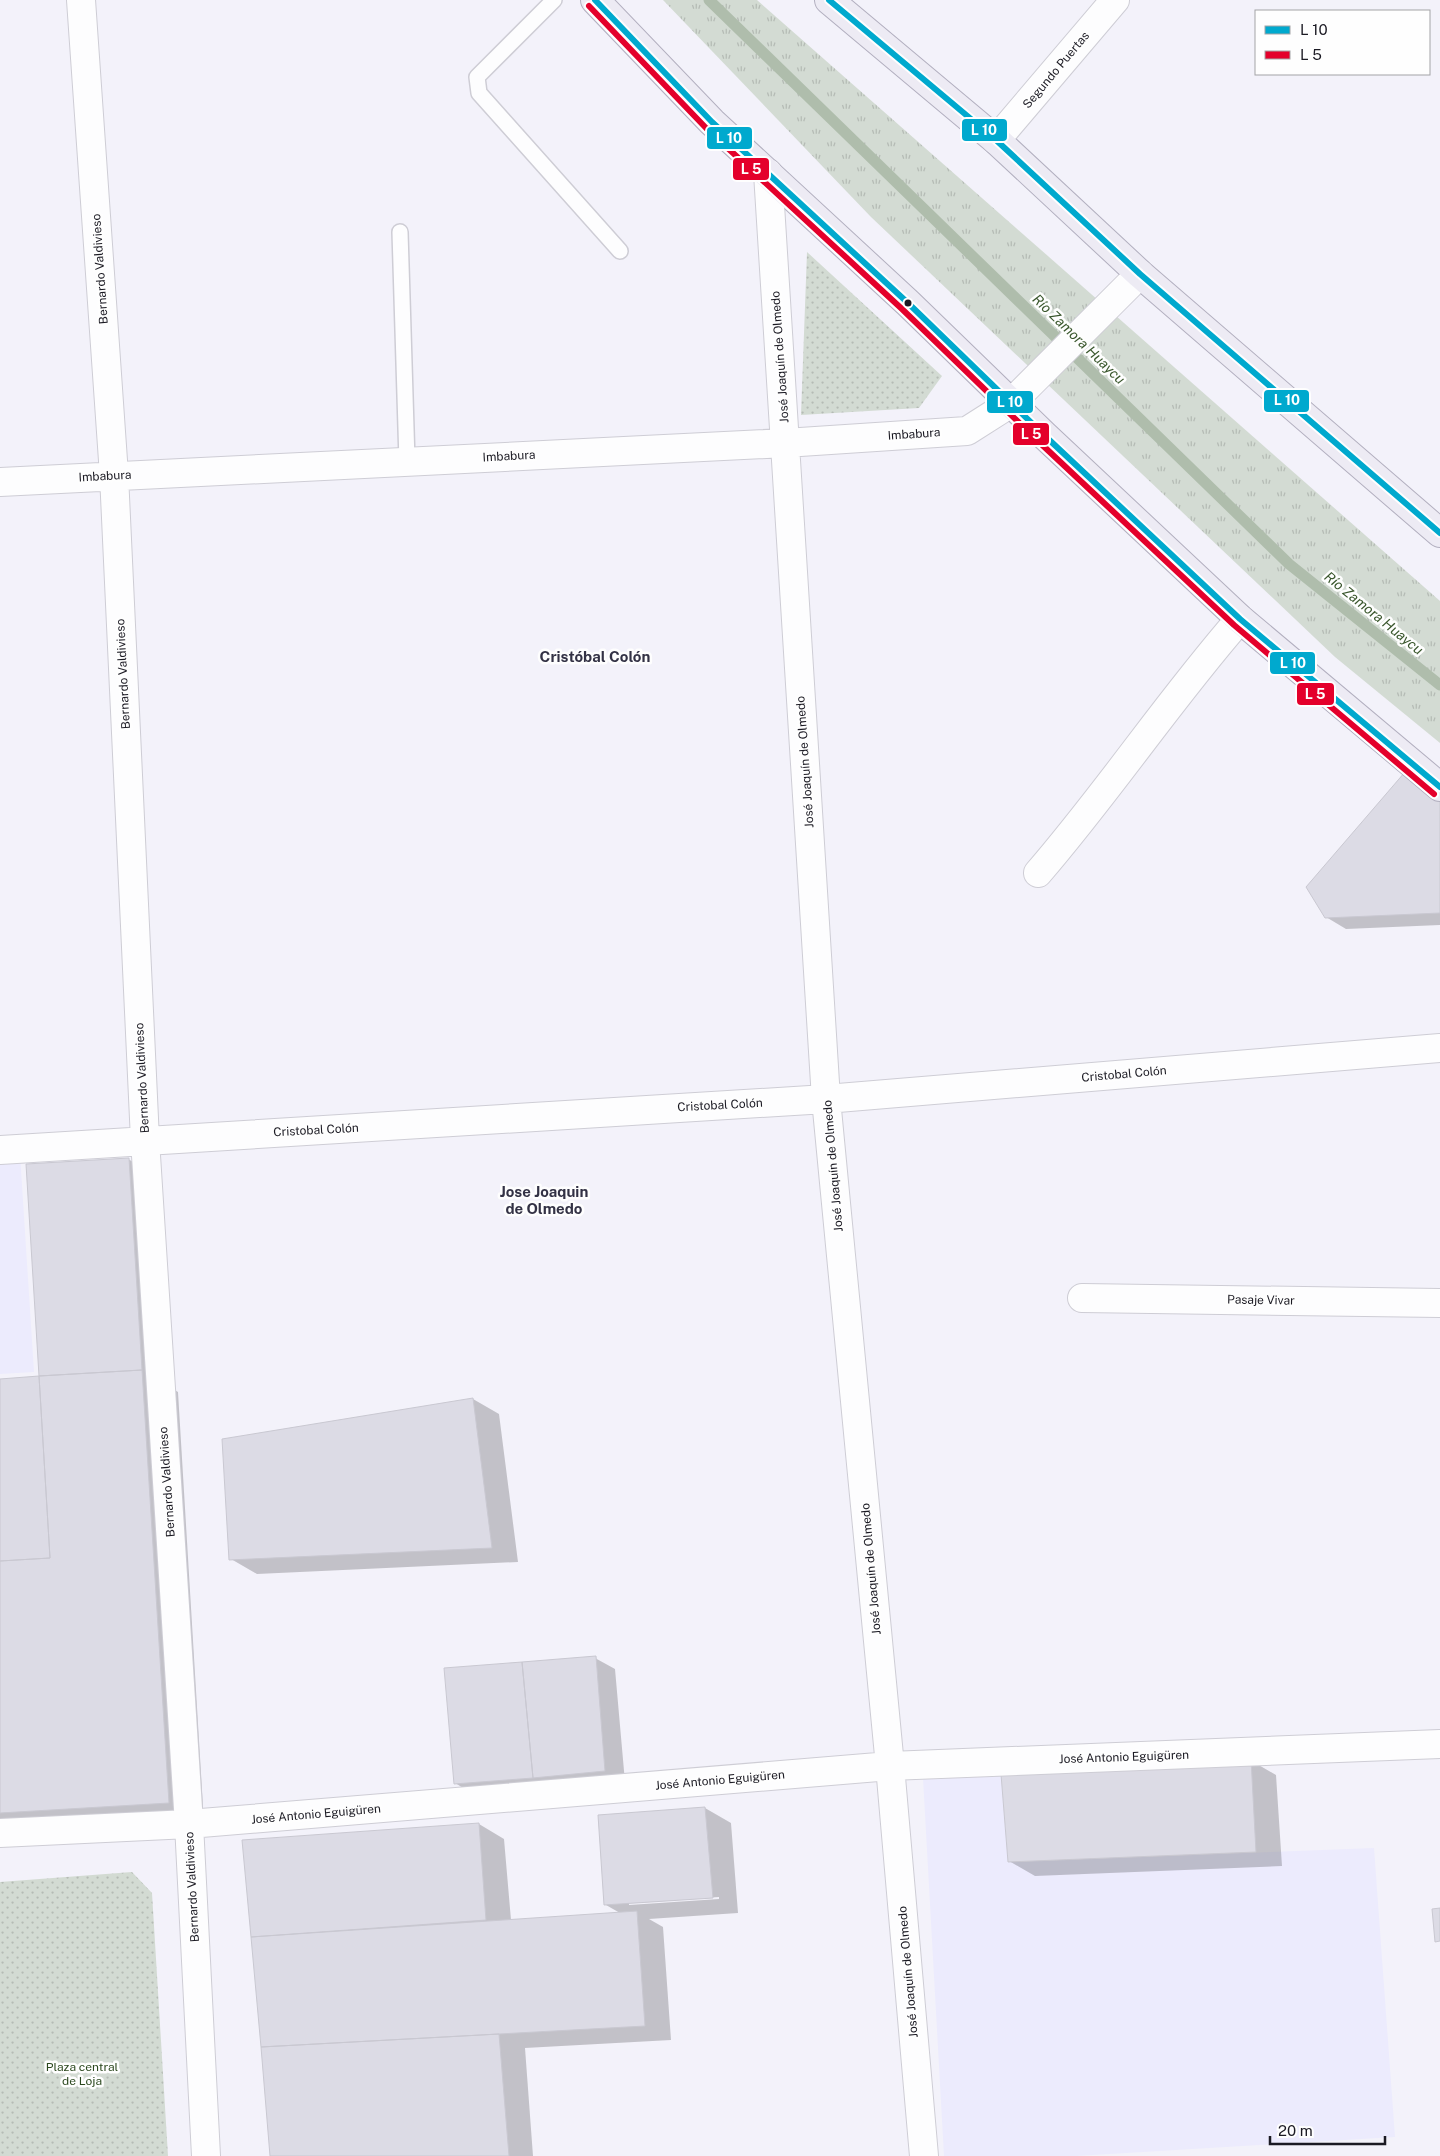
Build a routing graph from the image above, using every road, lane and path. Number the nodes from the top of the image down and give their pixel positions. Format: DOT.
graph roads {
  1 [pos="81,0"];
  2 [pos="554,0"];
  3 [pos="595,0"];
  4 [pos="829,0"];
  5 [pos="1115,0"];
  6 [pos="996,140"];
  7 [pos="768,173"];
  8 [pos="400,232"];
  9 [pos="620,251"];
  10 [pos="1140,274"];
  11 [pos="1011,403"];
  12 [pos="785,443"];
  13 [pos="407,461"];
  14 [pos="114,475"];
  15 [pos="0,482"];
  16 [pos="1440,533"];
  17 [pos="1240,619"];
  18 [pos="1440,787"];
  19 [pos="1038,873"];
  20 [pos="1440,1048"];
  21 [pos="826,1099"];
  22 [pos="145,1140"];
  23 [pos="0,1150"];
  24 [pos="1082,1298"];
  25 [pos="1440,1303"];
  26 [pos="1440,1744"];
  27 [pos="890,1766"];
  28 [pos="189,1824"];
  29 [pos="0,1833"];
  30 [pos="206,2156"];
  31 [pos="924,2156"];
  1 -- 14 [label="street, Bernardo Valdivieso"];
  2 -- 9 [label="lane"];
  3 -- 7 [label="main road"];
  4 -- 6 [label="main road"];
  5 -- 6 [label="street, Segundo Puertas"];
  6 -- 10 [label="main road"];
  7 -- 11 [label="main road"];
  7 -- 12 [label="street, José Joaquín de Olmedo"];
  8 -- 13 [label="lane"];
  10 -- 11 [label="street, Imbabura"];
  10 -- 16 [label="main road"];
  11 -- 12 [label="street, Imbabura"];
  11 -- 17 [label="main road"];
  12 -- 13 [label="street, Imbabura"];
  12 -- 21 [label="street, José Joaquín de Olmedo"];
  13 -- 14 [label="street, Imbabura"];
  14 -- 15 [label="street, Imbabura"];
  14 -- 22 [label="street, Bernardo Valdivieso"];
  17 -- 18 [label="main road"];
  17 -- 19 [label="street"];
  20 -- 21 [label="street, Cristobal Colón"];
  21 -- 22 [label="street, Cristobal Colón"];
  21 -- 27 [label="street, José Joaquín de Olmedo"];
  22 -- 23 [label="street, Cristobal Colón"];
  22 -- 28 [label="street, Bernardo Valdivieso"];
  24 -- 25 [label="street, Pasaje Vivar"];
  26 -- 27 [label="street, José Antonio Eguigüren"];
  27 -- 28 [label="street, José Antonio Eguigüren"];
  27 -- 31 [label="street, José Joaquín de Olmedo"];
  28 -- 29 [label="street, José Antonio Eguigüren"];
  28 -- 30 [label="street, Bernardo Valdivieso"];
}
